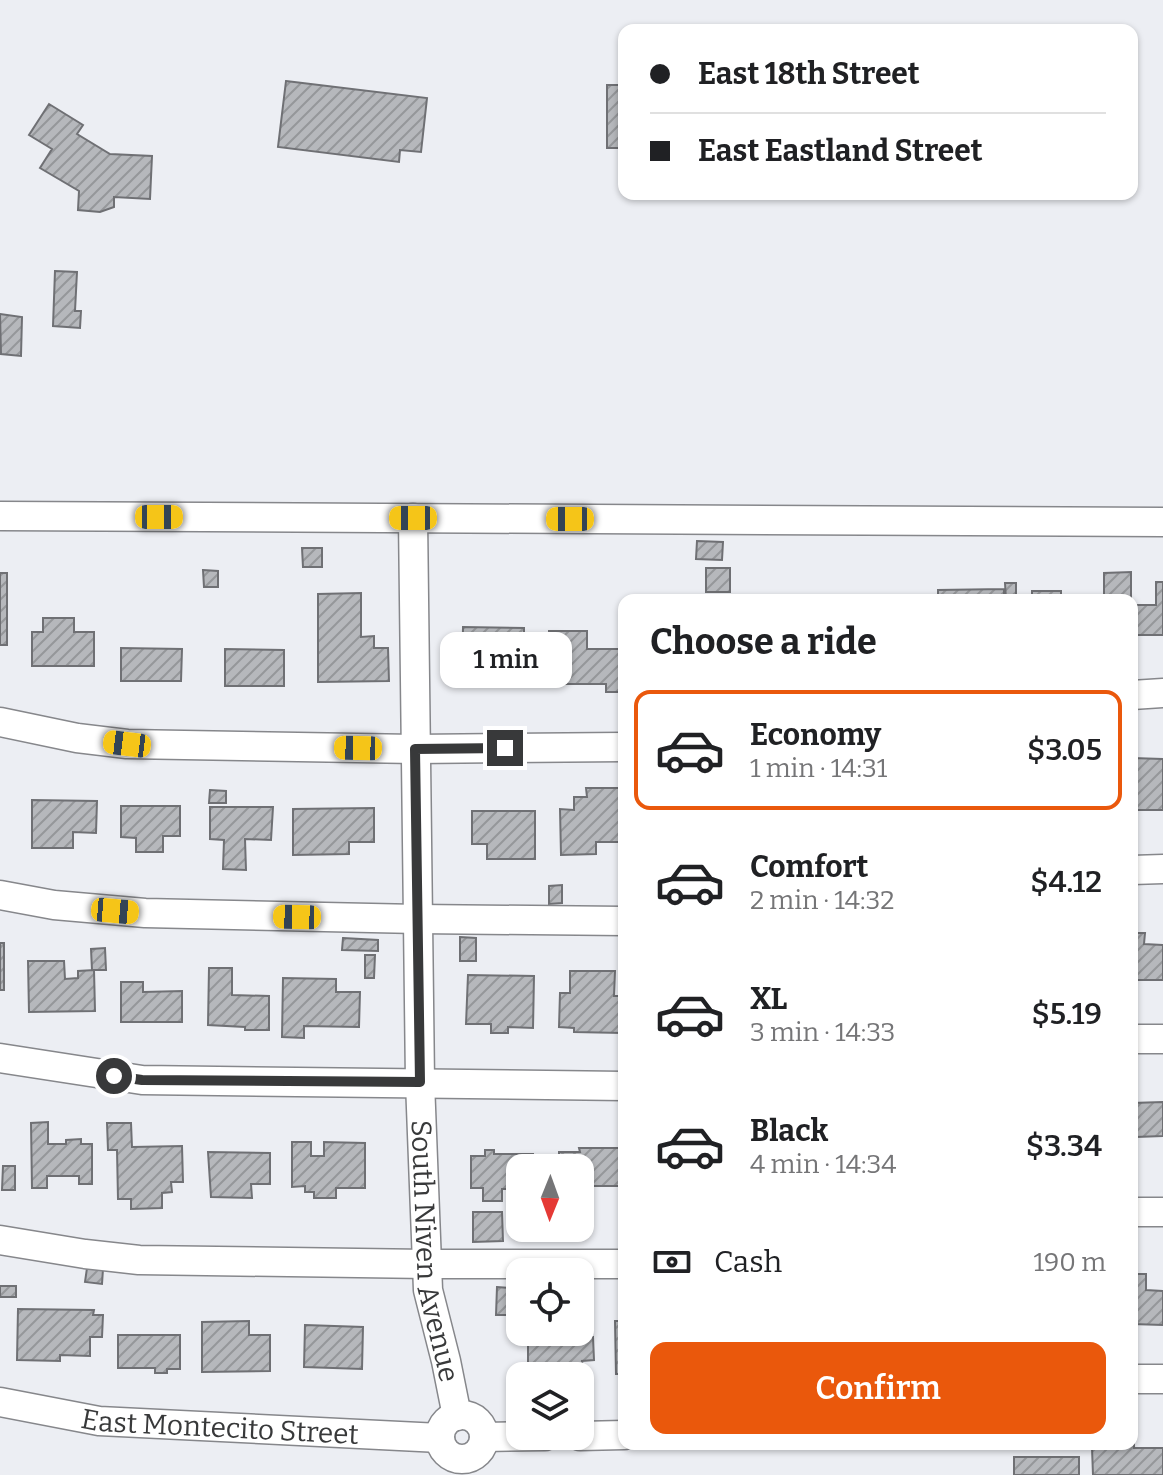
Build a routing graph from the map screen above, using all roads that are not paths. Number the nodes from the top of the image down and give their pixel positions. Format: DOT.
graph roads {
  1 [pos="0,516"];
  2 [pos="413,518"];
  3 [pos="1163,522"];
  4 [pos="1163,693"];
  5 [pos="1138,695"];
  6 [pos="0,722"];
  7 [pos="618,747"];
  8 [pos="415,749"];
  9 [pos="1163,869"];
  10 [pos="1138,870"];
  11 [pos="0,895"];
  12 [pos="418,919"];
  13 [pos="618,921"];
  14 [pos="1138,1039"];
  15 [pos="1163,1039"];
  16 [pos="0,1058"];
  17 [pos="420,1082"];
  18 [pos="618,1086"];
  19 [pos="1138,1212"];
  20 [pos="1163,1212"];
  21 [pos="0,1240"];
  22 [pos="427,1264"];
  23 [pos="618,1264"];
  24 [pos="1138,1379"];
  25 [pos="1163,1379"];
  26 [pos="0,1402"];
  27 [pos="448,1427"];
  28 [pos="618,1435"];
  29 [pos="594,1436"];
  30 [pos="484,1437"];
  31 [pos="506,1437"];
  32 [pos="464,1467"];
  1 -- 2 [label="street"];
  2 -- 3 [label="street"];
  2 -- 8 [label="street, South Niven Avenue"];
  4 -- 5 [label="street"];
  6 -- 8 [label="street"];
  7 -- 8 [label="street"];
  8 -- 12 [label="street, South Niven Avenue"];
  9 -- 10 [label="street"];
  11 -- 12 [label="street"];
  12 -- 13 [label="street"];
  12 -- 17 [label="street, South Niven Avenue"];
  14 -- 15 [label="street"];
  16 -- 17 [label="street"];
  17 -- 18 [label="street"];
  17 -- 22 [label="street, South Niven Avenue"];
  19 -- 20 [label="street"];
  21 -- 22 [label="street"];
  22 -- 23 [label="street"];
  22 -- 27 [label="street, South Niven Avenue"];
  24 -- 25 [label="street"];
  26 -- 27 [label="street, East Montecito Street"];
  27 -- 30 [label="street"];
  27 -- 32 [label="street"];
  28 -- 29 [label="street"];
  30 -- 31 [label="street"];
  30 -- 32 [label="street"];
}
